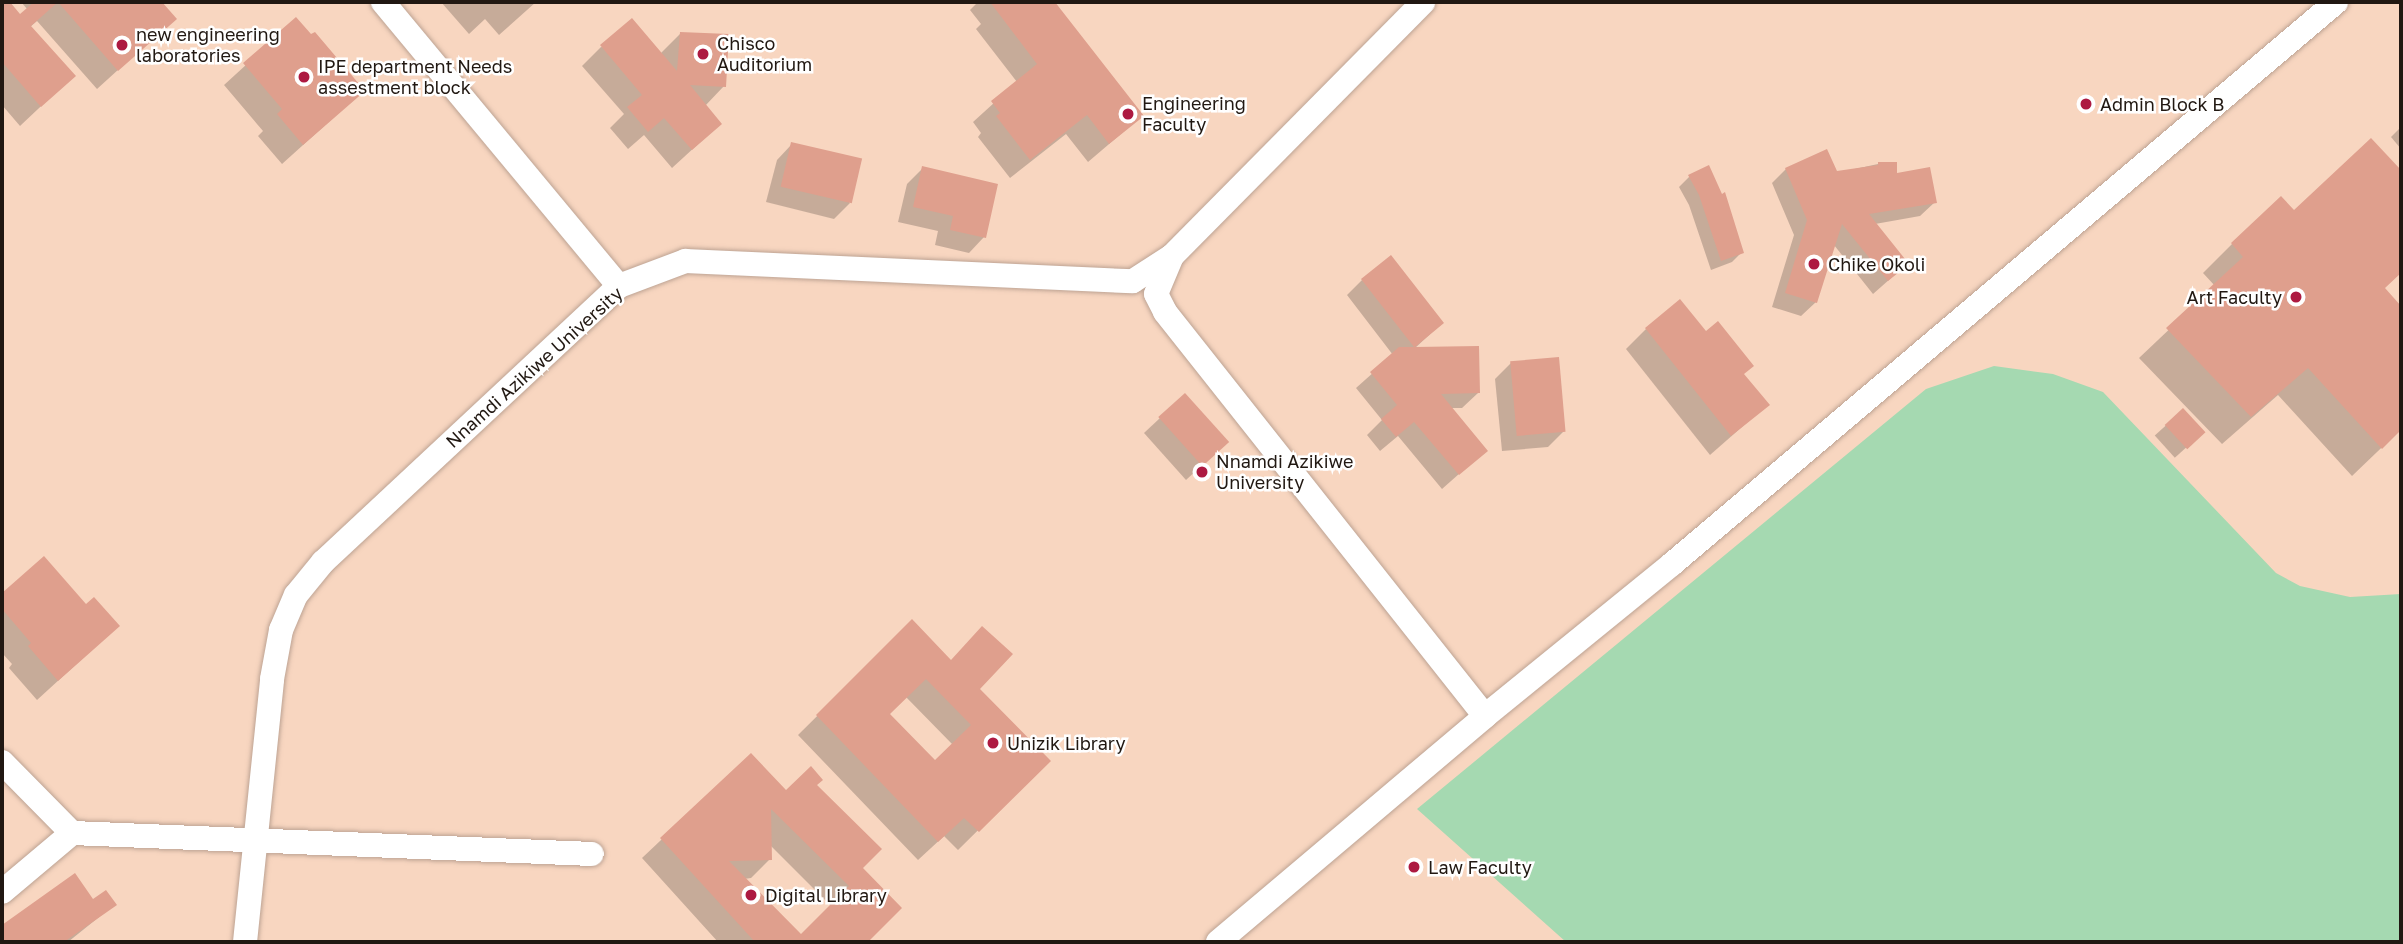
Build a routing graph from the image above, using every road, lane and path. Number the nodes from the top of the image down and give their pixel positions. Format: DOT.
graph roads {
  1 [pos="383,2"];
  2 [pos="1423,2"];
  3 [pos="2336,2"];
  4 [pos="1171,256"];
  5 [pos="1133,281"];
  6 [pos="619,286"];
  7 [pos="1156,294"];
  8 [pos="1485,716"];
  9 [pos="2,762"];
  10 [pos="72,833"];
  11 [pos="255,838"];
  12 [pos="592,854"];
  13 [pos="2,892"];
  14 [pos="1266,900"];
  15 [pos="246,942"];
  16 [pos="1218,942"];
  17 [pos="1243,942"];
  1 -- 6 [label="street"];
  2 -- 4 [label="street"];
  3 -- 8 [label="street"];
  4 -- 5 [label="street"];
  4 -- 7 [label="street"];
  5 -- 6 [label="street, Nnamdi Azikiwe University"];
  5 -- 7 [label="street"];
  6 -- 11 [label="street, Nnamdi Azikiwe University"];
  7 -- 8 [label="street"];
  8 -- 14 [label="street"];
  9 -- 10 [label="street"];
  10 -- 11 [label="street"];
  10 -- 13 [label="street"];
  11 -- 12 [label="street"];
  11 -- 15 [label="street, Nnamdi Azikiwe University"];
  14 -- 16 [label="street"];
  14 -- 17 [label="street"];
}
